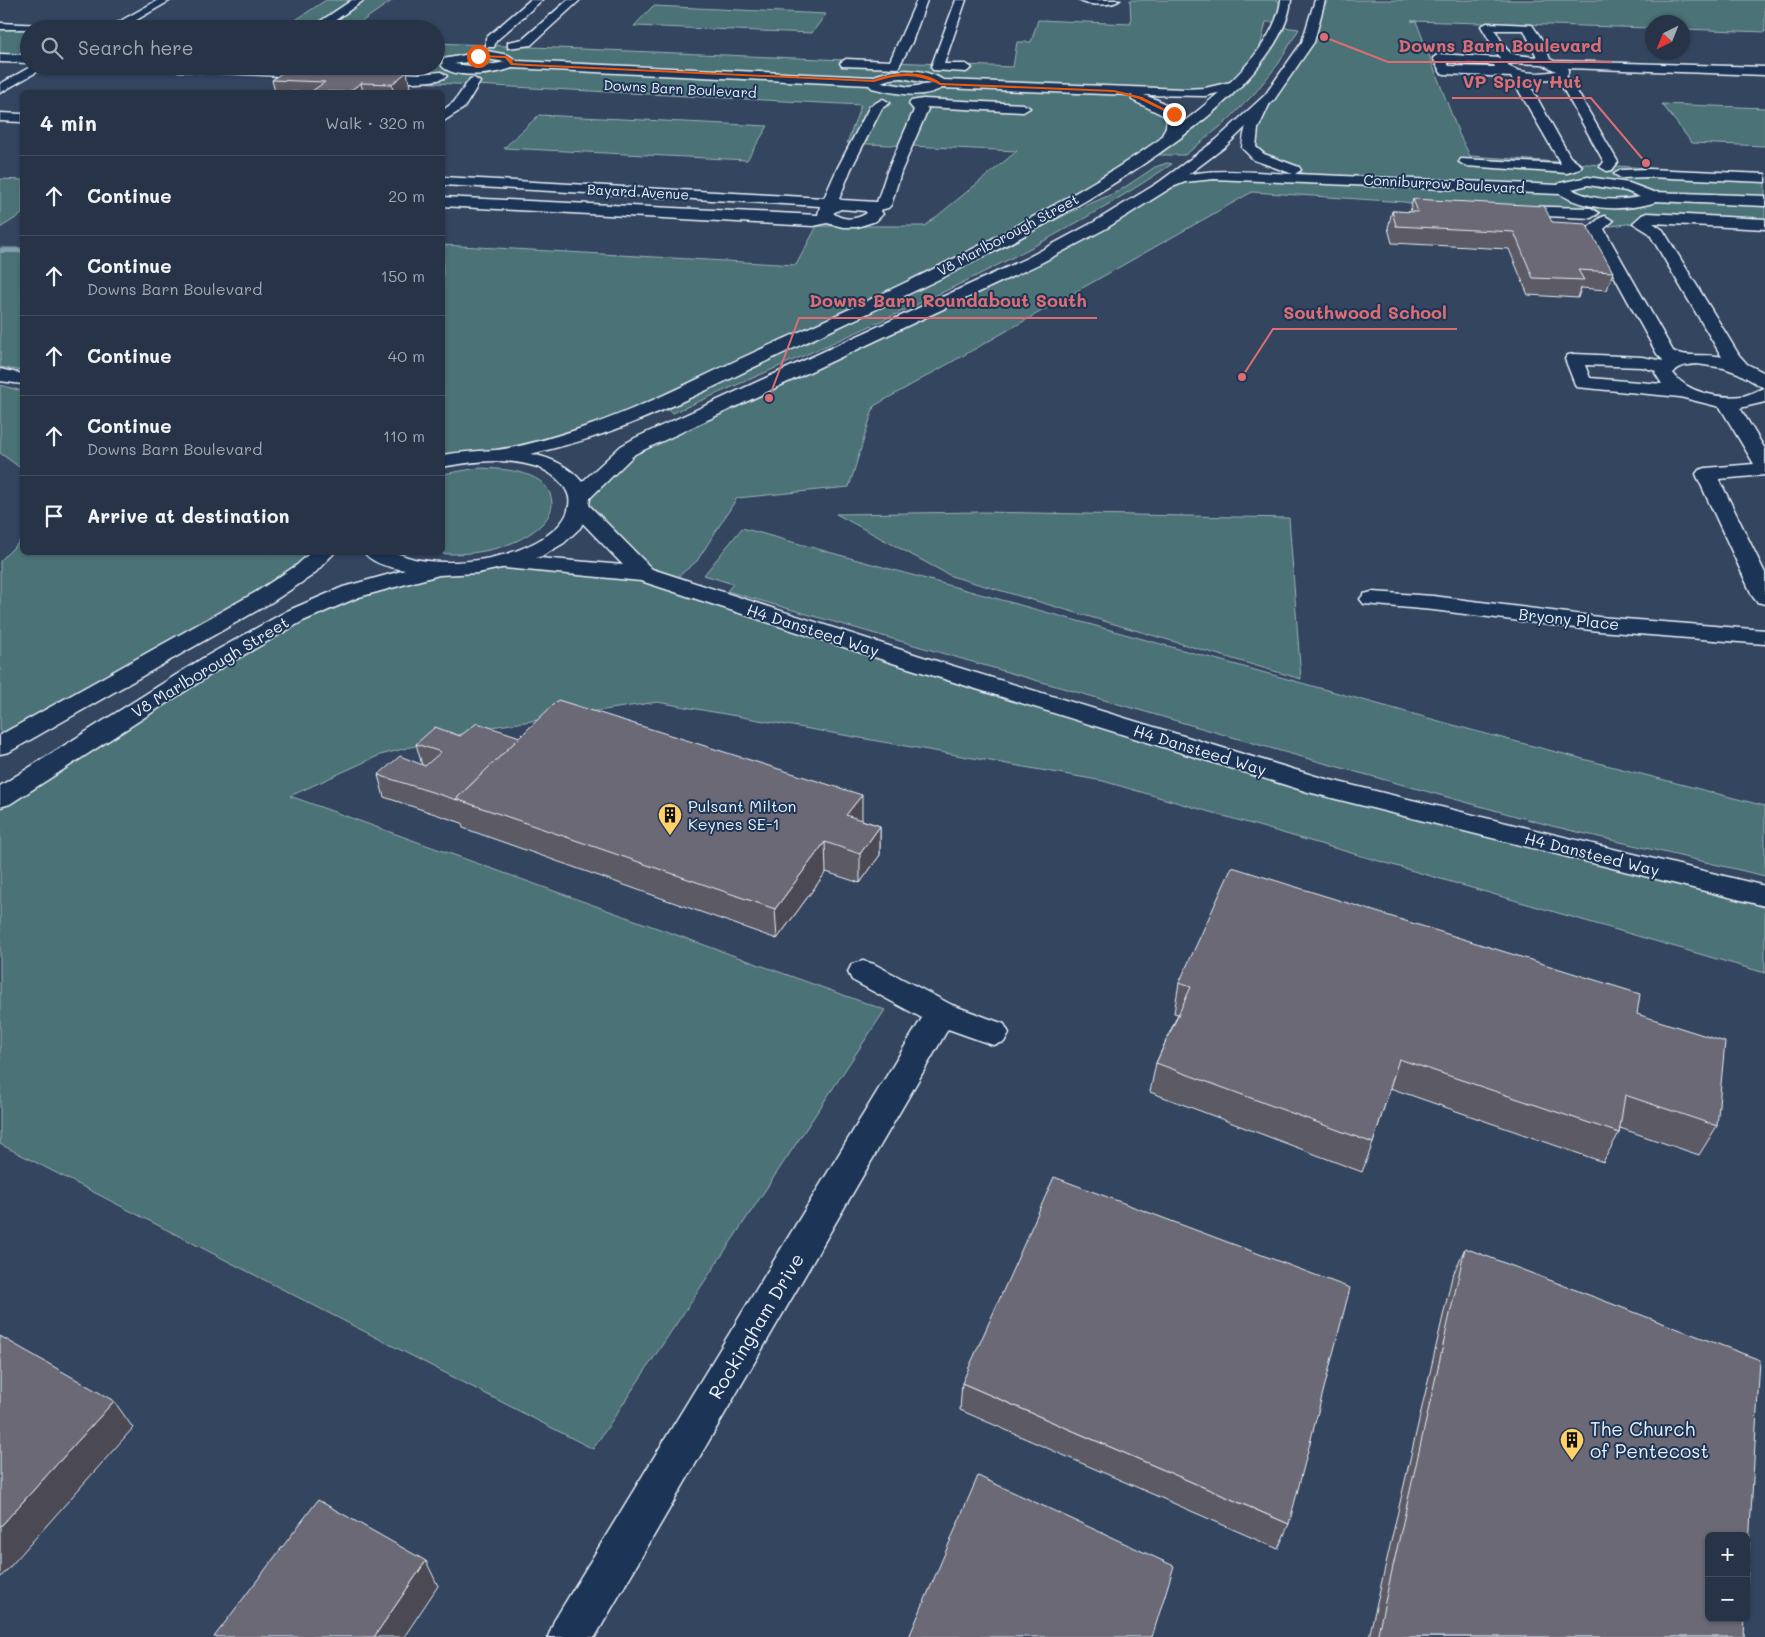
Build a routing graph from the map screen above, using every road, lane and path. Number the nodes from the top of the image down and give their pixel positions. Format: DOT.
graph roads {
  1 [pos="166,0"];
  2 [pos="359,0"];
  3 [pos="537,0"];
  4 [pos="575,0"];
  5 [pos="922,0"];
  6 [pos="961,0"];
  7 [pos="1084,0"];
  8 [pos="1115,0"];
  9 [pos="1286,0"];
  10 [pos="1320,0"];
  11 [pos="130,20"];
  12 [pos="329,20"];
  13 [pos="0,26"];
  14 [pos="20,27"];
  15 [pos="484,45"];
  16 [pos="514,47"];
  17 [pos="539,50"];
  18 [pos="462,51"];
  19 [pos="0,58"];
  20 [pos="20,59"];
  21 [pos="508,60"];
  22 [pos="837,62"];
  23 [pos="910,62"];
  24 [pos="924,63"];
  25 [pos="446,64"];
  26 [pos="1509,66"];
  27 [pos="975,68"];
  28 [pos="1555,68"];
  29 [pos="492,69"];
  30 [pos="1765,71"];
  31 [pos="25,75"];
  32 [pos="442,75"];
  33 [pos="359,76"];
  34 [pos="890,76"];
  35 [pos="441,78"];
  36 [pos="501,80"];
  37 [pos="478,81"];
  38 [pos="1765,84"];
  39 [pos="1235,85"];
  40 [pos="929,88"];
  41 [pos="0,89"];
  42 [pos="432,90"];
  43 [pos="1114,91"];
  44 [pos="876,99"];
  45 [pos="1023,108"];
  46 [pos="445,116"];
  47 [pos="0,117"];
  48 [pos="20,118"];
  49 [pos="1245,128"];
  50 [pos="1167,140"];
  51 [pos="1466,162"];
  52 [pos="1608,167"];
  53 [pos="1569,177"];
  54 [pos="1765,178"];
  55 [pos="1324,179"];
  56 [pos="1625,180"];
  57 [pos="445,181"];
  58 [pos="1160,187"];
  59 [pos="1645,199"];
  60 [pos="445,201"];
  61 [pos="1765,201"];
  62 [pos="833,210"];
  63 [pos="1497,211"];
  64 [pos="1616,217"];
  65 [pos="1765,224"];
  66 [pos="1672,364"];
  67 [pos="0,375"];
  68 [pos="20,379"];
  69 [pos="1760,383"];
  70 [pos="1682,391"];
  71 [pos="1727,402"];
  72 [pos="501,456"];
  73 [pos="448,458"];
  74 [pos="1765,468"];
  75 [pos="580,502"];
  76 [pos="321,555"];
  77 [pos="382,555"];
  78 [pos="503,562"];
  79 [pos="435,569"];
  80 [pos="648,576"];
  81 [pos="1765,597"];
  82 [pos="1372,599"];
  83 [pos="1765,637"];
  84 [pos="0,746"];
  85 [pos="0,798"];
  86 [pos="1765,896"];
  87 [pos="863,972"];
  88 [pos="941,1014"];
  89 [pos="993,1033"];
  90 [pos="570,1637"];
  1 -- 11 [label="street"];
  2 -- 12 [label="street"];
  3 -- 15 [label="street"];
  4 -- 16 [label="street"];
  5 -- 34 [label="street"];
  6 -- 40 [label="street"];
  7 -- 8 [label="street"];
  9 -- 39 [label="street, V8 Marlborough Street"];
  10 -- 49 [label="street, Conniburrow Boulevard"];
  13 -- 14 [label="street"];
  15 -- 16 [label="street"];
  15 -- 18 [label="street"];
  16 -- 17 [label="street"];
  16 -- 21 [label="street"];
  18 -- 21 [label="street"];
  18 -- 25 [label="street"];
  19 -- 20 [label="street"];
  21 -- 29 [label="street"];
  21 -- 34 [label="street, Downs Barn Boulevard"];
  22 -- 34 [label="street"];
  23 -- 34 [label="street"];
  24 -- 40 [label="street"];
  25 -- 29 [label="street"];
  26 -- 28 [label="street"];
  26 -- 28 [label="street"];
  26 -- 28 [label="street"];
  26 -- 53 [label="street"];
  27 -- 40 [label="street"];
  28 -- 30 [label="street"];
  28 -- 38 [label="street"];
  28 -- 52 [label="street"];
  29 -- 37 [label="street"];
  31 -- 41 [label="street"];
  32 -- 35 [label="street"];
  33 -- 35 [label="street"];
  34 -- 40 [label="street"];
  34 -- 44 [label="street"];
  35 -- 37 [label="street"];
  35 -- 42 [label="street"];
  36 -- 37 [label="street"];
  37 -- 46 [label="street"];
  39 -- 43 [label="street"];
  39 -- 50 [label="street, V8 Marlborough Street"];
  40 -- 43 [label="street"];
  40 -- 44 [label="street"];
  40 -- 45 [label="street"];
  40 -- 62 [label="street"];
  43 -- 50 [label="street"];
  44 -- 62 [label="street"];
  47 -- 48 [label="street"];
  49 -- 55 [label="street, Conniburrow Boulevard"];
  49 -- 58 [label="street, V8 Marlborough Street"];
  50 -- 72 [label="street, V8 Marlborough Street"];
  51 -- 53 [label="street"];
  52 -- 53 [label="street"];
  52 -- 56 [label="street"];
  53 -- 55 [label="street, Conniburrow Boulevard"];
  53 -- 56 [label="street"];
  53 -- 64 [label="street"];
  54 -- 56 [label="street"];
  55 -- 58 [label="street, Conniburrow Boulevard"];
  56 -- 59 [label="street"];
  57 -- 62 [label="street, Bayard Avenue"];
  58 -- 75 [label="street, V8 Marlborough Street"];
  59 -- 61 [label="street"];
  59 -- 64 [label="street"];
  59 -- 64 [label="street"];
  60 -- 62 [label="street, Bayard Avenue"];
  63 -- 64 [label="street"];
  64 -- 65 [label="street"];
  64 -- 66 [label="street"];
  64 -- 69 [label="street"];
  66 -- 69 [label="street"];
  66 -- 70 [label="street"];
  66 -- 70 [label="street"];
  67 -- 68 [label="street"];
  69 -- 71 [label="street"];
  70 -- 71 [label="street"];
  71 -- 74 [label="street"];
  72 -- 73 [label="street"];
  72 -- 75 [label="street, H4 Dansteed Way"];
  74 -- 81 [label="street"];
  75 -- 78 [label="street, V8 Marlborough Street"];
  75 -- 80 [label="street, H4 Dansteed Way"];
  76 -- 84 [label="street, V8 Marlborough Street"];
  77 -- 79 [label="street"];
  78 -- 79 [label="street"];
  78 -- 80 [label="street, H4 Dansteed Way"];
  79 -- 85 [label="street, V8 Marlborough Street"];
  80 -- 86 [label="street, H4 Dansteed Way"];
  82 -- 83 [label="street, Bryony Place"];
  87 -- 88 [label="street"];
  88 -- 89 [label="street"];
  88 -- 90 [label="street, Rockingham Drive"];
}
